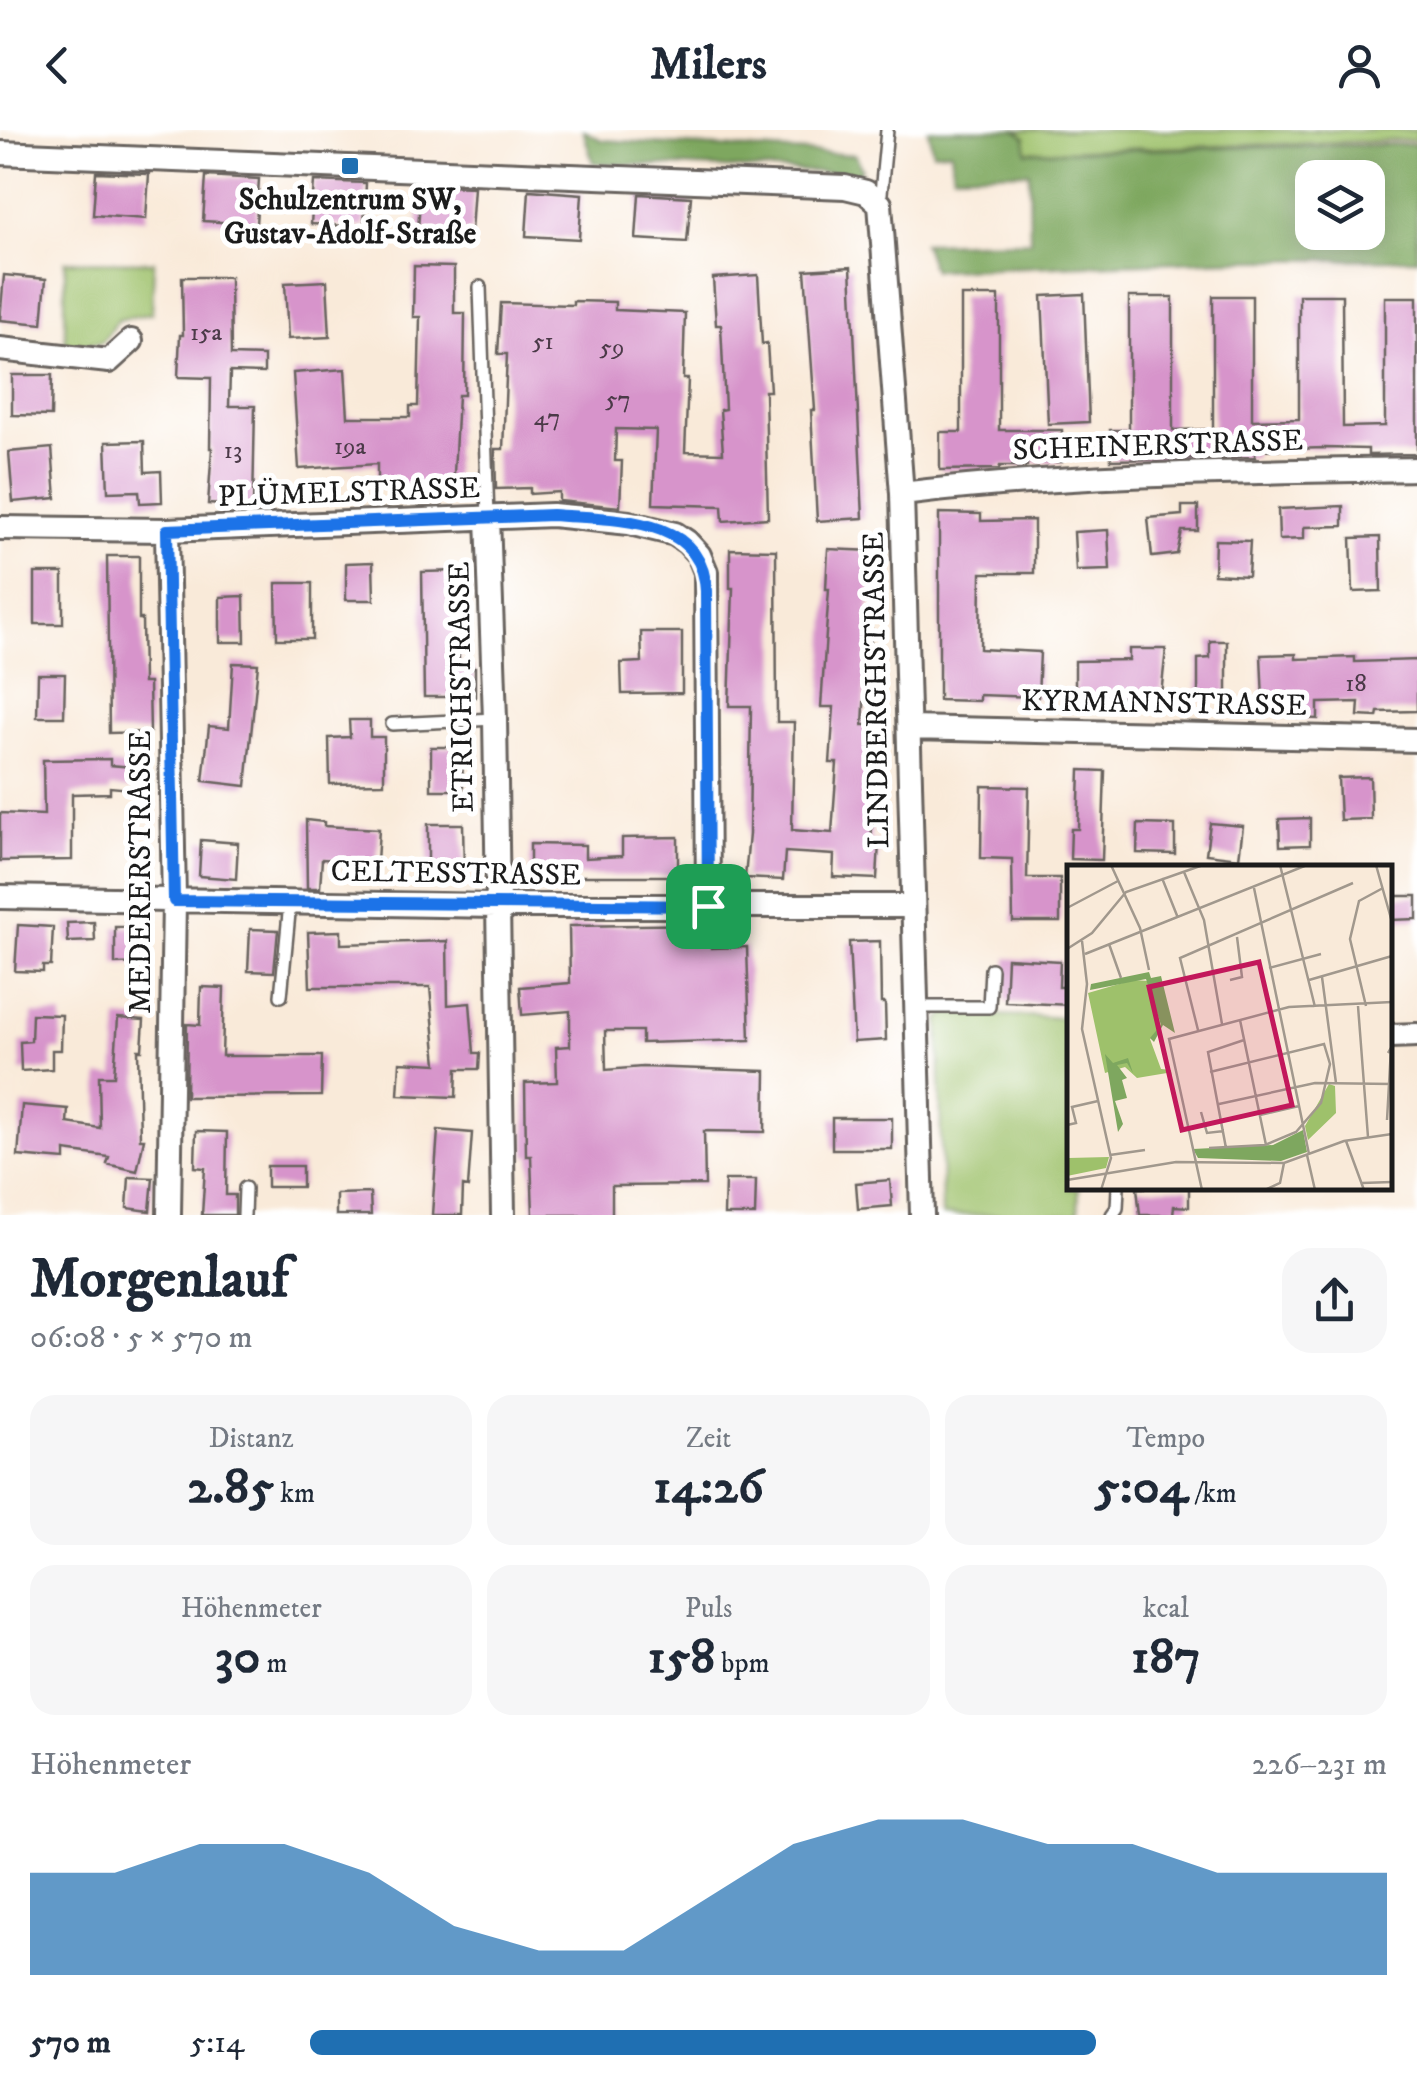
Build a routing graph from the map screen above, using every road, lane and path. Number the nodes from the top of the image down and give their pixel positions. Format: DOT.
graph roads {
  1 [pos="887,130"];
  2 [pos="0,153"];
  3 [pos="880,204"];
  4 [pos="480,287"];
  5 [pos="131,341"];
  6 [pos="0,349"];
  7 [pos="1417,469"];
  8 [pos="902,494"];
  9 [pos="488,517"];
  10 [pos="0,528"];
  11 [pos="167,530"];
  12 [pos="495,719"];
  13 [pos="392,724"];
  14 [pos="909,728"];
  15 [pos="1417,740"];
  16 [pos="0,897"];
  17 [pos="174,901"];
  18 [pos="290,902"];
  19 [pos="496,906"];
  20 [pos="708,906"];
  21 [pos="911,906"];
  22 [pos="991,969"];
  23 [pos="281,996"];
  24 [pos="914,1006"];
  25 [pos="1417,1035"];
  26 [pos="1392,1036"];
  27 [pos="245,1188"];
  28 [pos="1118,1190"];
  29 [pos="168,1215"];
  30 [pos="244,1215"];
  31 [pos="503,1215"];
  32 [pos="922,1215"];
  33 [pos="1112,1215"];
  1 -- 3 [label="lane"];
  2 -- 3 [label="street"];
  3 -- 8 [label="street, LINDBERGHSTRASSE"];
  4 -- 9 [label="lane"];
  5 -- 6 [label="street"];
  7 -- 8 [label="street, SCHEINERSTRASSE"];
  8 -- 14 [label="street, LINDBERGHSTRASSE"];
  9 -- 11 [label="street, PLÜMELSTRASSE"];
  9 -- 12 [label="street, ETRICHSTRASSE"];
  9 -- 20 [label="street, PLÜMELSTRASSE"];
  10 -- 11 [label="street, PLÜMELSTRASSE"];
  11 -- 17 [label="street, MEDERERSTRASSE"];
  12 -- 13 [label="lane"];
  12 -- 19 [label="street, ETRICHSTRASSE"];
  14 -- 15 [label="street, KYRMANNSTRASSE"];
  14 -- 21 [label="street, LINDBERGHSTRASSE"];
  16 -- 17 [label="street, CELTESSTRASSE"];
  17 -- 18 [label="street, CELTESSTRASSE"];
  17 -- 29 [label="street, MEDERERSTRASSE"];
  18 -- 19 [label="street, CELTESSTRASSE"];
  18 -- 23 [label="lane"];
  19 -- 20 [label="street, CELTESSTRASSE"];
  19 -- 31 [label="street, ETRICHSTRASSE"];
  20 -- 21 [label="street, CELTESSTRASSE"];
  21 -- 24 [label="street, LINDBERGHSTRASSE"];
  22 -- 24 [label="lane"];
  24 -- 32 [label="street, LINDBERGHSTRASSE"];
  25 -- 26 [label="street"];
  27 -- 30 [label="lane"];
  28 -- 33 [label="lane"];
}
